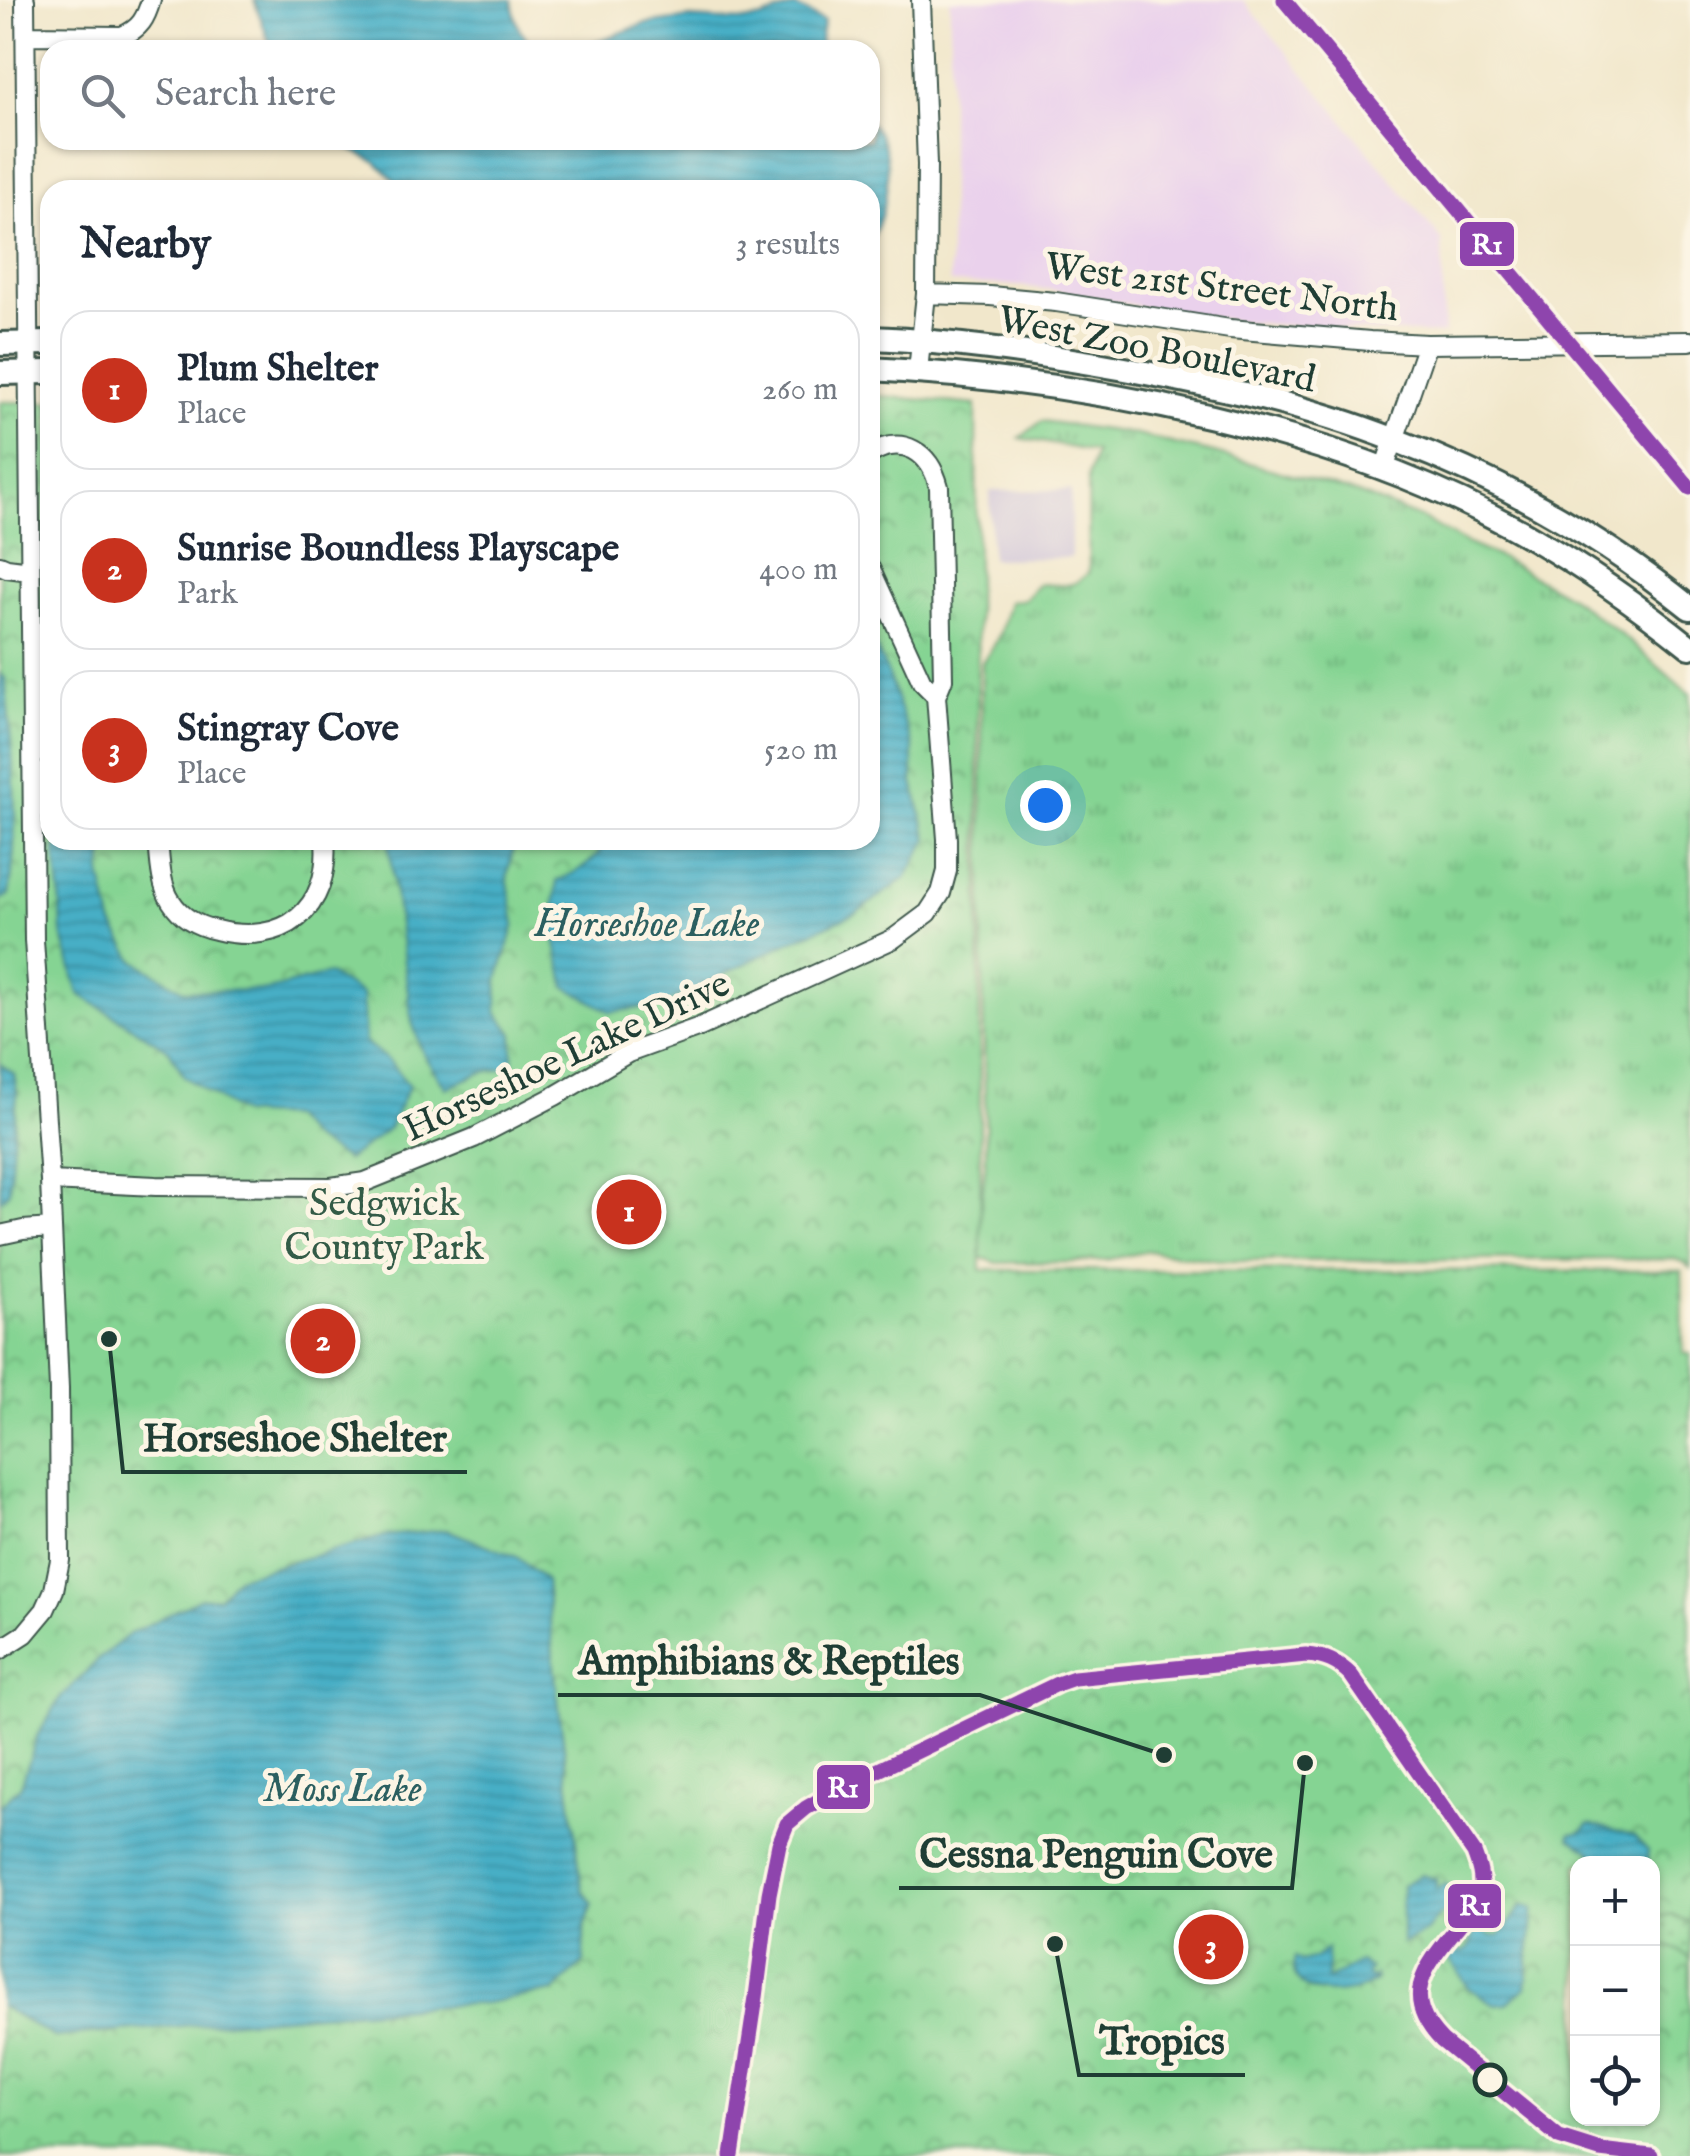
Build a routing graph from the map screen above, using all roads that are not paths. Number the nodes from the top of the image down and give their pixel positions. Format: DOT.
graph roads {
  1 [pos="25,0"];
  2 [pos="151,0"];
  3 [pos="922,4"];
  4 [pos="26,34"];
  5 [pos="926,294"];
  6 [pos="880,338"];
  7 [pos="921,340"];
  8 [pos="1690,341"];
  9 [pos="39,343"];
  10 [pos="0,344"];
  11 [pos="1427,344"];
  12 [pos="880,369"];
  13 [pos="918,371"];
  14 [pos="0,373"];
  15 [pos="39,373"];
  16 [pos="1394,440"];
  17 [pos="880,448"];
  18 [pos="1384,469"];
  19 [pos="0,565"];
  20 [pos="30,571"];
  21 [pos="880,590"];
  22 [pos="1690,608"];
  23 [pos="1690,647"];
  24 [pos="40,670"];
  25 [pos="936,696"];
  26 [pos="40,717"];
  27 [pos="159,850"];
  28 [pos="326,850"];
  29 [pos="50,1182"];
  30 [pos="52,1228"];
  31 [pos="0,1235"];
  32 [pos="0,1650"];
  1 -- 4 [label="street"];
  2 -- 4 [label="street"];
  3 -- 5 [label="street"];
  4 -- 9 [label="street"];
  5 -- 7 [label="street"];
  5 -- 11 [label="street, West 21st Street North"];
  6 -- 7 [label="main road"];
  7 -- 13 [label="street"];
  7 -- 16 [label="main road, West Zoo Boulevard"];
  8 -- 11 [label="street, West 21st Street North"];
  9 -- 10 [label="main road"];
  9 -- 15 [label="street"];
  11 -- 16 [label="street"];
  12 -- 13 [label="main road"];
  13 -- 18 [label="main road, West Zoo Boulevard"];
  14 -- 15 [label="main road"];
  15 -- 20 [label="street"];
  16 -- 18 [label="street"];
  16 -- 22 [label="main road, West Zoo Boulevard"];
  17 -- 25 [label="street, Horseshoe Lake Drive"];
  18 -- 23 [label="main road, West Zoo Boulevard"];
  19 -- 20 [label="street"];
  20 -- 24 [label="street"];
  21 -- 25 [label="street"];
  25 -- 29 [label="street, Horseshoe Lake Drive"];
  26 -- 29 [label="street"];
  27 -- 28 [label="street"];
  29 -- 30 [label="street"];
  30 -- 31 [label="street"];
  30 -- 32 [label="street"];
}
